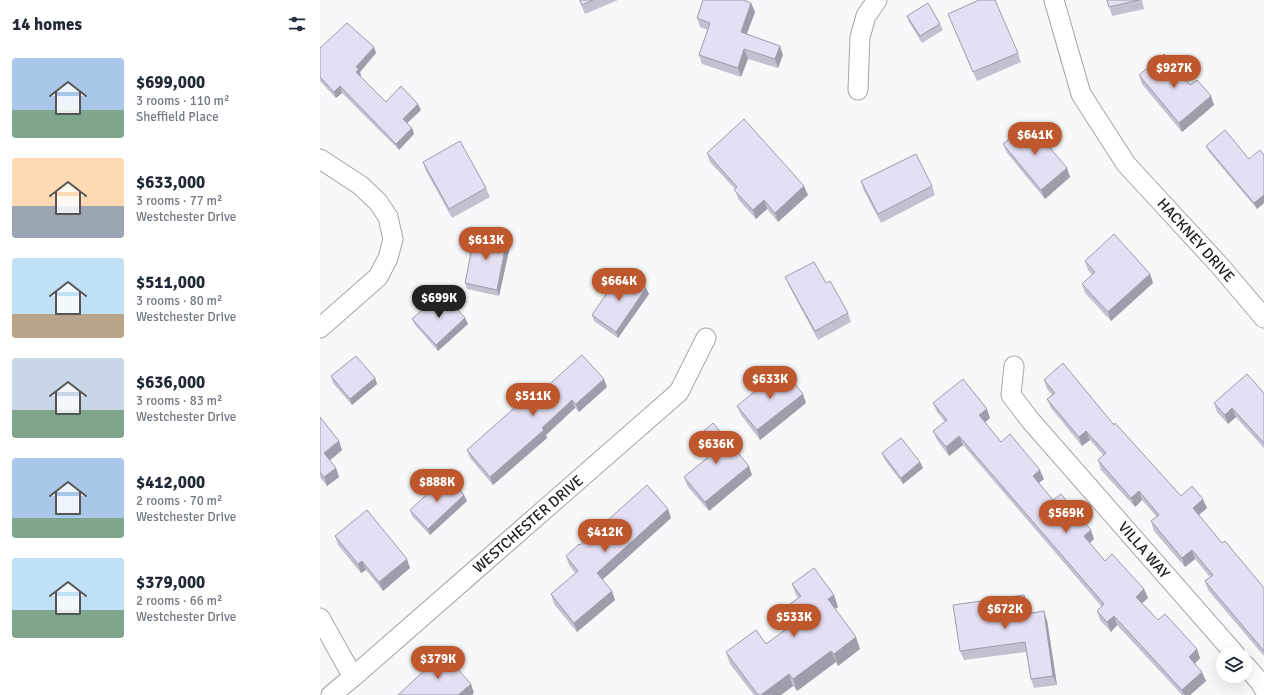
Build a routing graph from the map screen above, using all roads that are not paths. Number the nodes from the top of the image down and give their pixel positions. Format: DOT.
graph roads {
  1 [pos="877,0"];
  2 [pos="1054,0"];
  3 [pos="858,90"];
  4 [pos="320,159"];
  5 [pos="1264,318"];
  6 [pos="320,328"];
  7 [pos="706,338"];
  8 [pos="1014,366"];
  9 [pos="320,618"];
  10 [pos="1229,647"];
  11 [pos="1252,673"];
  12 [pos="353,677"];
  13 [pos="1264,689"];
  14 [pos="331,695"];
  1 -- 3 [label="street"];
  2 -- 5 [label="street, HACKNEY DRIVE"];
  4 -- 6 [label="street"];
  7 -- 12 [label="street, WESTCHESTER DRIVE"];
  8 -- 10 [label="street, VILLA WAY"];
  9 -- 12 [label="street"];
  11 -- 13 [label="street"];
  12 -- 14 [label="street, WESTCHESTER DRIVE"];
}
